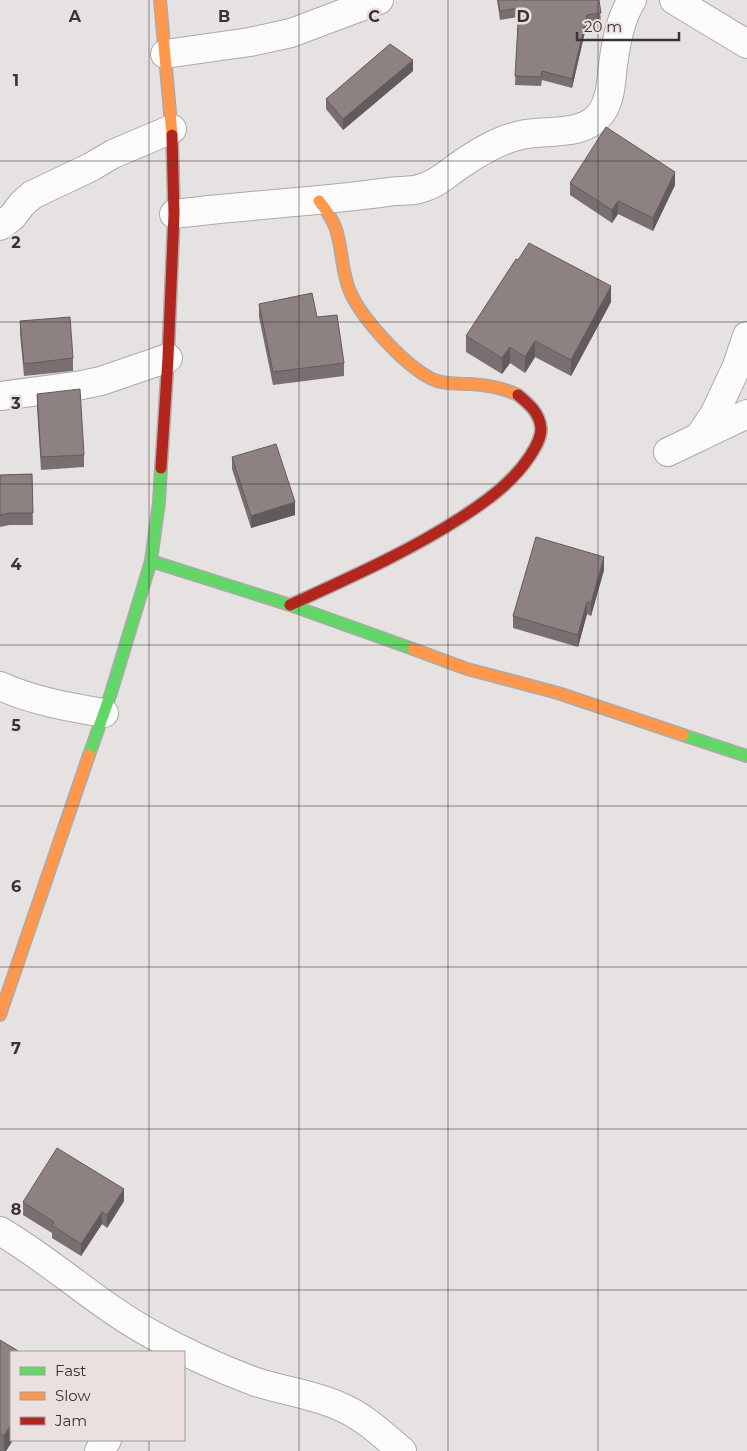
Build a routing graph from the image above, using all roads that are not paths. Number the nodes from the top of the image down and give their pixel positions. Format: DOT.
graph roads {
  1 [pos="160,0"];
  2 [pos="379,0"];
  3 [pos="632,0"];
  4 [pos="674,0"];
  5 [pos="747,44"];
  6 [pos="165,54"];
  7 [pos="172,129"];
  8 [pos="319,201"];
  9 [pos="174,214"];
  10 [pos="0,226"];
  11 [pos="747,336"];
  12 [pos="168,358"];
  13 [pos="0,396"];
  14 [pos="747,414"];
  15 [pos="699,437"];
  16 [pos="668,452"];
  17 [pos="151,562"];
  18 [pos="290,605"];
  19 [pos="0,686"];
  20 [pos="104,713"];
  21 [pos="747,756"];
  22 [pos="0,1015"];
  23 [pos="0,1231"];
  24 [pos="172,1349"];
  25 [pos="185,1354"];
  26 [pos="402,1451"];
  1 -- 6 [label="street"];
  2 -- 6 [label="street"];
  3 -- 8 [label="street"];
  4 -- 5 [label="street"];
  6 -- 7 [label="street"];
  7 -- 9 [label="street"];
  7 -- 10 [label="street"];
  8 -- 9 [label="street"];
  8 -- 18 [label="street"];
  9 -- 12 [label="street"];
  11 -- 15 [label="street"];
  12 -- 13 [label="street"];
  12 -- 17 [label="street"];
  14 -- 15 [label="street"];
  15 -- 16 [label="street"];
  17 -- 18 [label="street"];
  17 -- 20 [label="street"];
  18 -- 21 [label="street"];
  19 -- 20 [label="street"];
  20 -- 22 [label="street"];
  23 -- 24 [label="street"];
  25 -- 26 [label="street"];
}
